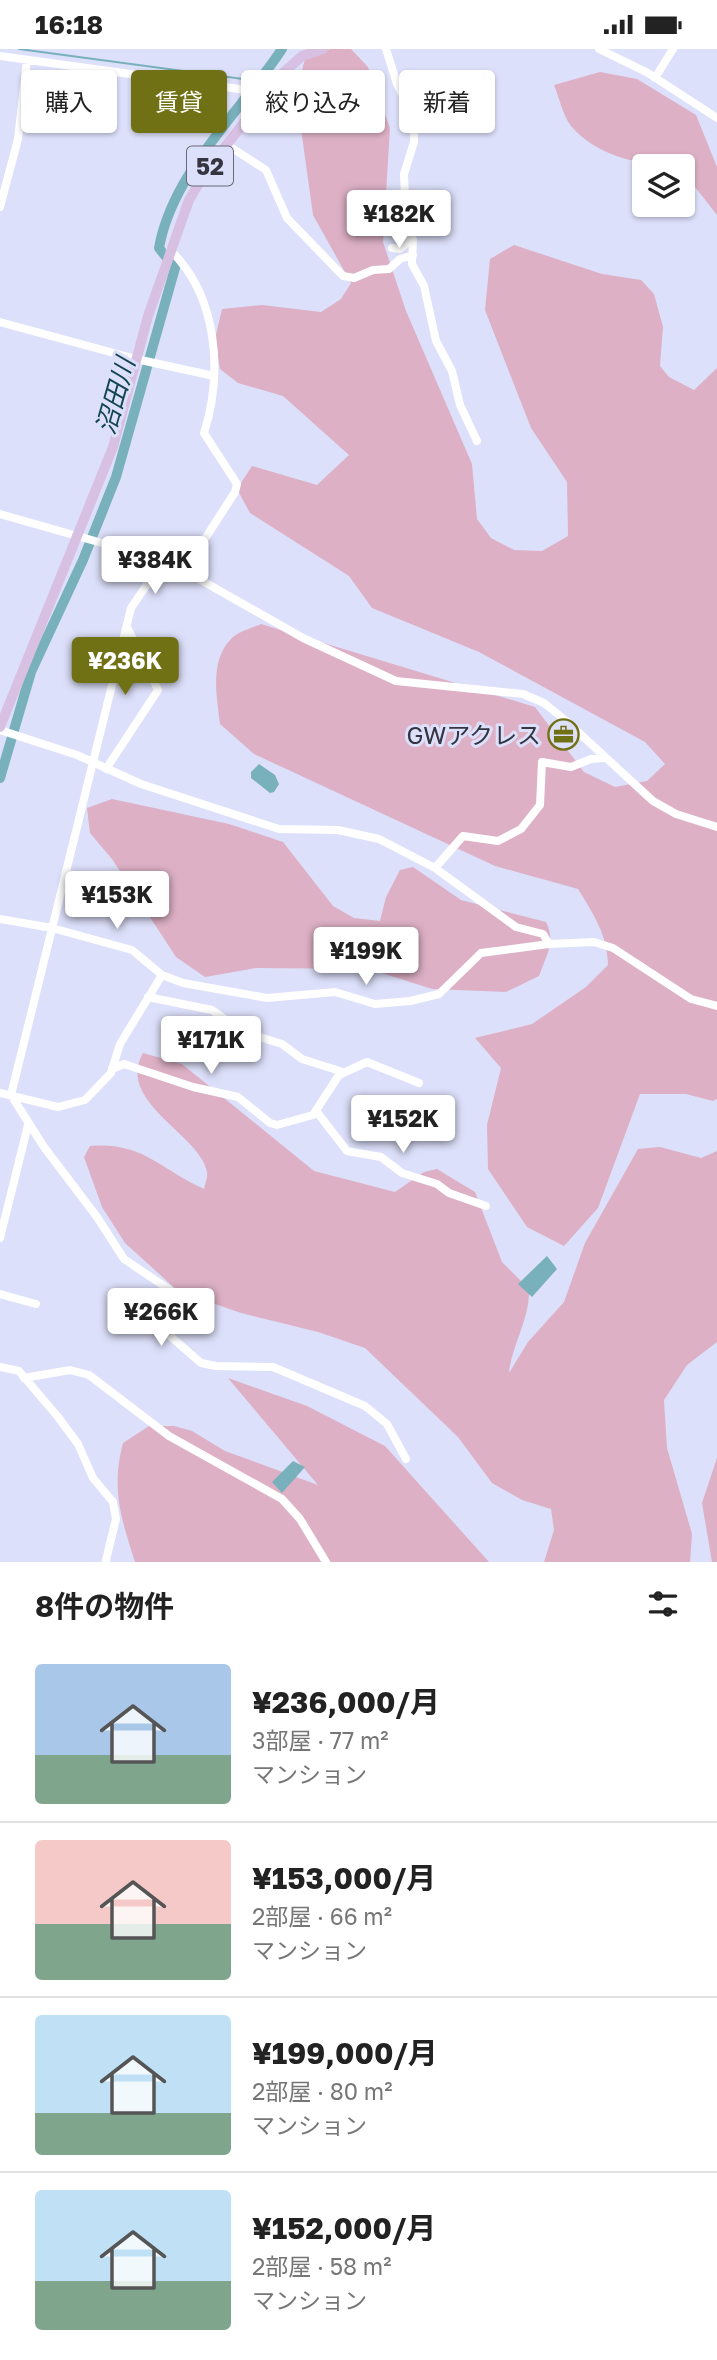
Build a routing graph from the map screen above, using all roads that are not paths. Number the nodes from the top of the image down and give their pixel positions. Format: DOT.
graph roads {
  1 [pos="323,49"];
  2 [pos="386,49"];
  3 [pos="599,49"];
  4 [pos="673,49"];
  5 [pos="0,56"];
  6 [pos="27,60"];
  7 [pos="287,70"];
  8 [pos="655,78"];
  9 [pos="241,90"];
  10 [pos="717,118"];
  11 [pos="241,127"];
  12 [pos="227,145"];
  13 [pos="0,207"];
  14 [pos="406,223"];
  15 [pos="392,248"];
  16 [pos="414,255"];
  17 [pos="168,256"];
  18 [pos="0,322"];
  19 [pos="136,359"];
  20 [pos="214,376"];
  21 [pos="477,441"];
  22 [pos="0,514"];
  23 [pos="79,535"];
  24 [pos="184,570"];
  25 [pos="127,627"];
  26 [pos="0,726"];
  27 [pos="604,758"];
  28 [pos="93,763"];
  29 [pos="106,769"];
  30 [pos="717,827"];
  31 [pos="435,868"];
  32 [pos="0,919"];
  33 [pos="52,928"];
  34 [pos="549,944"];
  35 [pos="162,975"];
  36 [pos="148,997"];
  37 [pos="717,1006"];
  38 [pos="112,1069"];
  39 [pos="343,1072"];
  40 [pos="419,1083"];
  41 [pos="0,1093"];
  42 [pos="11,1095"];
  43 [pos="317,1112"];
  44 [pos="28,1125"];
  45 [pos="486,1206"];
  46 [pos="0,1238"];
  47 [pos="0,1294"];
  48 [pos="36,1304"];
  49 [pos="0,1367"];
  50 [pos="24,1378"];
  51 [pos="406,1459"];
  52 [pos="106,1560"];
  53 [pos="326,1562"];
  1 -- 7 [label="main road, 52"];
  2 -- 14 [label="street"];
  3 -- 8 [label="street"];
  4 -- 8 [label="street"];
  5 -- 6 [label="street"];
  6 -- 9 [label="street"];
  6 -- 13 [label="street"];
  8 -- 10 [label="street"];
  11 -- 12 [label="main road, 52"];
  12 -- 16 [label="street"];
  12 -- 17 [label="main road, 52"];
  14 -- 15 [label="street"];
  14 -- 16 [label="street"];
  16 -- 21 [label="street"];
  17 -- 19 [label="main road, 52"];
  17 -- 20 [label="street"];
  18 -- 19 [label="street"];
  19 -- 20 [label="street"];
  19 -- 23 [label="main road, 52"];
  20 -- 24 [label="street"];
  22 -- 23 [label="street"];
  23 -- 24 [label="street"];
  23 -- 26 [label="main road, 52"];
  24 -- 25 [label="street"];
  24 -- 27 [label="street"];
  25 -- 28 [label="street"];
  25 -- 29 [label="street"];
  26 -- 28 [label="street"];
  27 -- 30 [label="street"];
  27 -- 31 [label="street"];
  28 -- 29 [label="street"];
  28 -- 33 [label="street"];
  29 -- 31 [label="street"];
  31 -- 34 [label="street"];
  32 -- 33 [label="street"];
  33 -- 35 [label="street"];
  33 -- 42 [label="street"];
  34 -- 35 [label="street"];
  34 -- 37 [label="street"];
  35 -- 36 [label="street"];
  36 -- 38 [label="street"];
  36 -- 39 [label="street"];
  38 -- 42 [label="street"];
  38 -- 43 [label="street"];
  39 -- 40 [label="street"];
  39 -- 43 [label="street"];
  41 -- 42 [label="street"];
  42 -- 44 [label="street"];
  43 -- 45 [label="street"];
  44 -- 46 [label="street"];
  44 -- 51 [label="street"];
  47 -- 48 [label="street"];
  49 -- 50 [label="street"];
  50 -- 52 [label="street"];
  50 -- 53 [label="street"];
}
